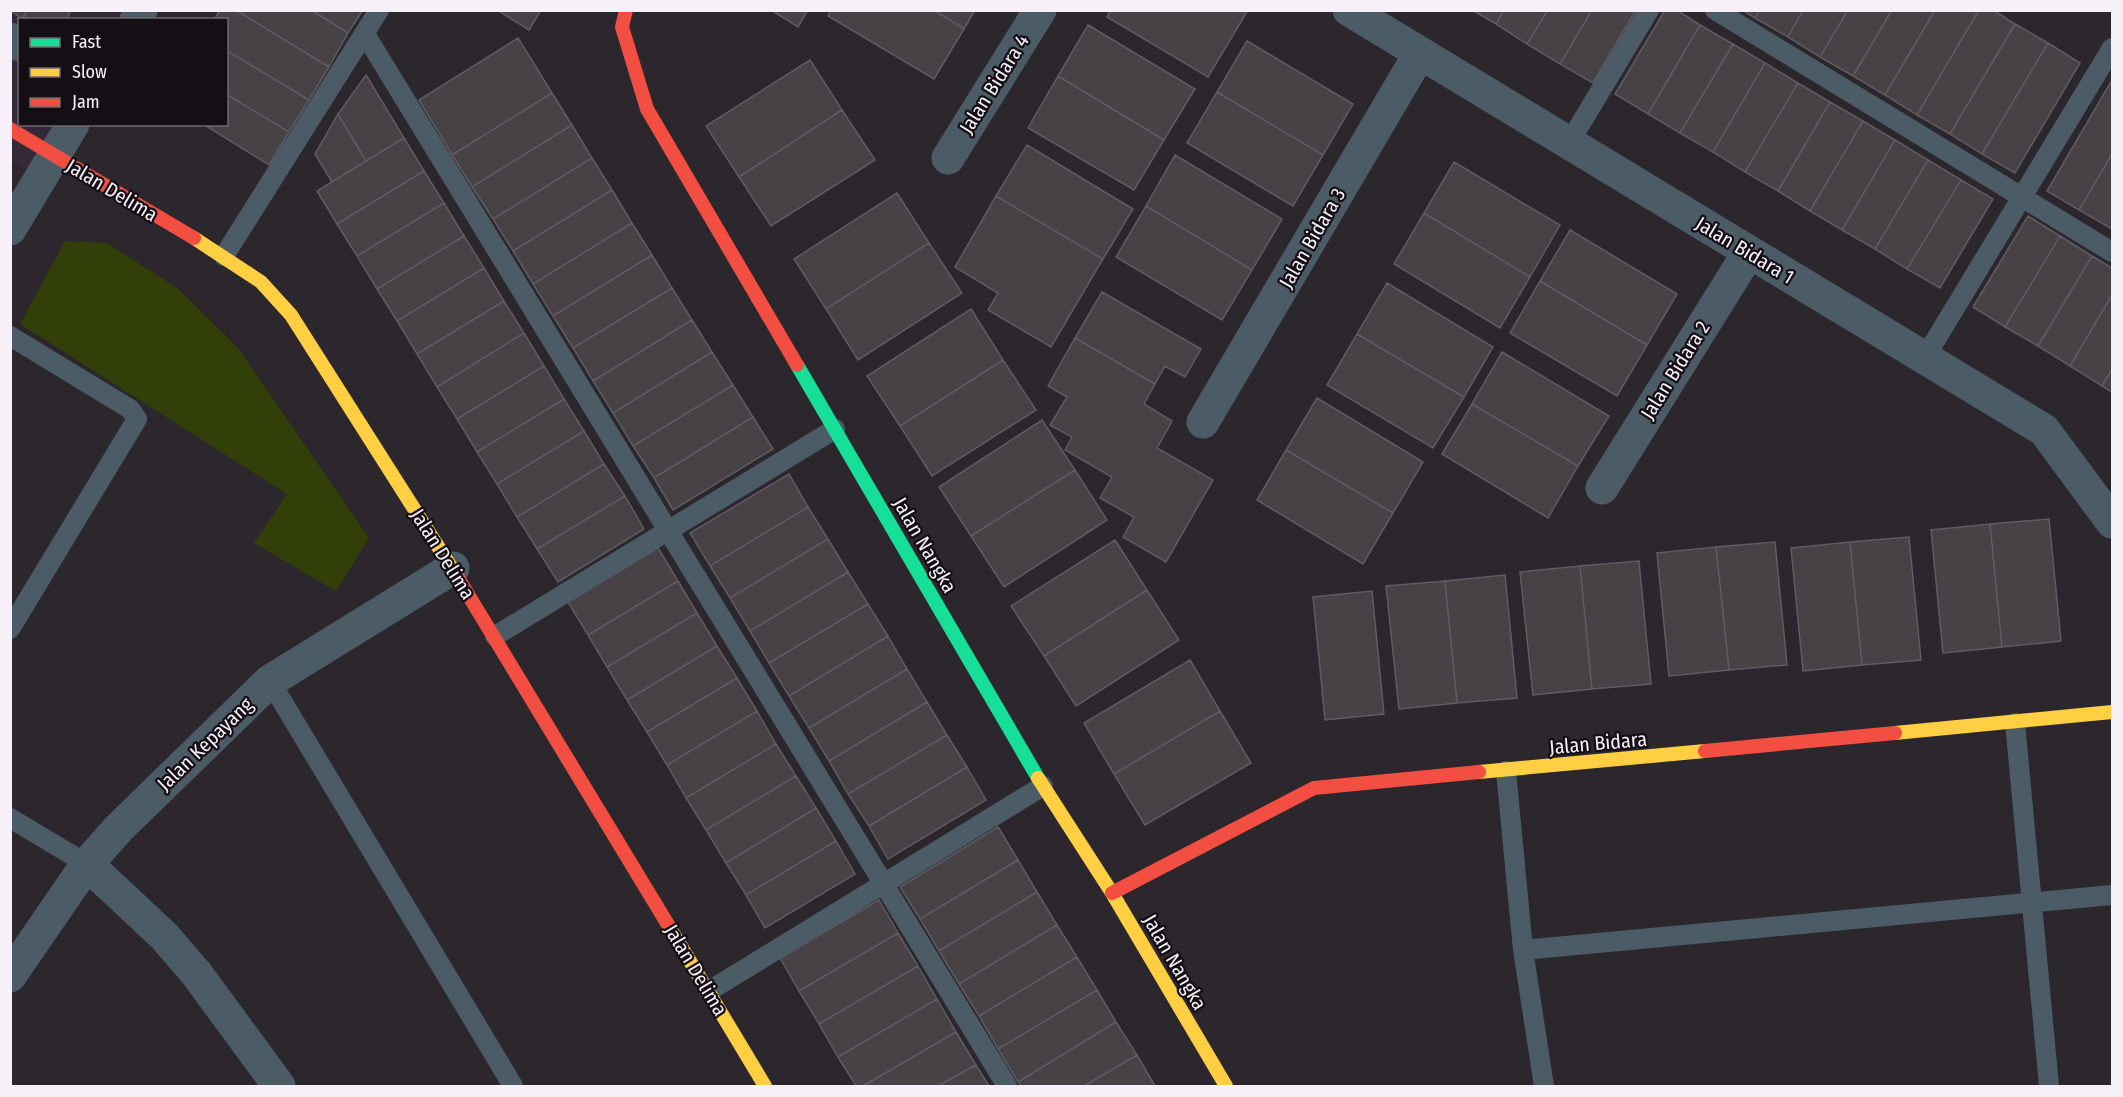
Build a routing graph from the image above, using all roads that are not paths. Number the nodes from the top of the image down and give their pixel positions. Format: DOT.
graph roads {
  1 [pos="379,10"];
  2 [pos="626,10"];
  3 [pos="1040,10"];
  4 [pos="1349,10"];
  5 [pos="1649,10"];
  6 [pos="1715,10"];
  7 [pos="365,34"];
  8 [pos="2112,48"];
  9 [pos="1420,53"];
  10 [pos="72,126"];
  11 [pos="10,129"];
  12 [pos="1569,143"];
  13 [pos="55,156"];
  14 [pos="948,158"];
  15 [pos="2022,197"];
  16 [pos="10,229"];
  17 [pos="1749,252"];
  18 [pos="2112,252"];
  19 [pos="224,256"];
  20 [pos="10,336"];
  21 [pos="1924,359"];
  22 [pos="1203,422"];
  23 [pos="835,429"];
  24 [pos="1602,488"];
  25 [pos="2112,522"];
  26 [pos="668,531"];
  27 [pos="453,568"];
  28 [pos="10,629"];
  29 [pos="495,636"];
  30 [pos="270,681"];
  31 [pos="2112,712"];
  32 [pos="2014,723"];
  33 [pos="1506,771"];
  34 [pos="1043,786"];
  35 [pos="10,818"];
  36 [pos="87,864"];
  37 [pos="884,884"];
  38 [pos="1112,893"];
  39 [pos="2112,895"];
  40 [pos="2031,901"];
  41 [pos="1523,950"];
  42 [pos="10,976"];
  43 [pos="709,992"];
  44 [pos="279,1086"];
  45 [pos="513,1086"];
  46 [pos="765,1086"];
  47 [pos="1007,1086"];
  48 [pos="1226,1086"];
  49 [pos="1544,1086"];
  50 [pos="2049,1086"];
  1 -- 7 [label="lane"];
  2 -- 23 [label="street, Jalan Nangka"];
  3 -- 14 [label="street, Jalan Bidara 4"];
  4 -- 9 [label="street, Jalan Bidara 1"];
  5 -- 12 [label="lane"];
  6 -- 15 [label="lane"];
  7 -- 19 [label="lane"];
  7 -- 26 [label="lane"];
  8 -- 15 [label="lane"];
  9 -- 12 [label="street, Jalan Bidara 1"];
  9 -- 22 [label="street, Jalan Bidara 3"];
  10 -- 13 [label="street"];
  11 -- 13 [label="street, Jalan Delima"];
  12 -- 17 [label="street, Jalan Bidara 1"];
  13 -- 16 [label="street"];
  13 -- 19 [label="street, Jalan Delima"];
  15 -- 18 [label="lane"];
  15 -- 21 [label="lane"];
  17 -- 21 [label="street, Jalan Bidara 1"];
  17 -- 24 [label="street, Jalan Bidara 2"];
  19 -- 27 [label="street, Jalan Delima"];
  20 -- 28 [label="lane"];
  21 -- 25 [label="street, Jalan Bidara 1"];
  23 -- 26 [label="lane"];
  23 -- 34 [label="street, Jalan Nangka"];
  26 -- 29 [label="lane"];
  26 -- 37 [label="lane"];
  27 -- 29 [label="street, Jalan Delima"];
  27 -- 30 [label="street, Jalan Kepayang"];
  29 -- 43 [label="street, Jalan Delima"];
  30 -- 36 [label="street, Jalan Kepayang"];
  30 -- 45 [label="lane"];
  31 -- 32 [label="street, Jalan Bidara"];
  32 -- 33 [label="street, Jalan Bidara"];
  32 -- 40 [label="lane"];
  33 -- 38 [label="street, Jalan Bidara"];
  33 -- 41 [label="lane"];
  34 -- 37 [label="lane"];
  34 -- 38 [label="street, Jalan Nangka"];
  35 -- 36 [label="lane"];
  36 -- 42 [label="street, Jalan Kepayang"];
  36 -- 44 [label="street"];
  37 -- 43 [label="lane"];
  37 -- 47 [label="lane"];
  38 -- 48 [label="street, Jalan Nangka"];
  39 -- 40 [label="lane"];
  40 -- 41 [label="lane"];
  40 -- 50 [label="lane"];
  41 -- 49 [label="lane"];
  43 -- 46 [label="street, Jalan Delima"];
}
